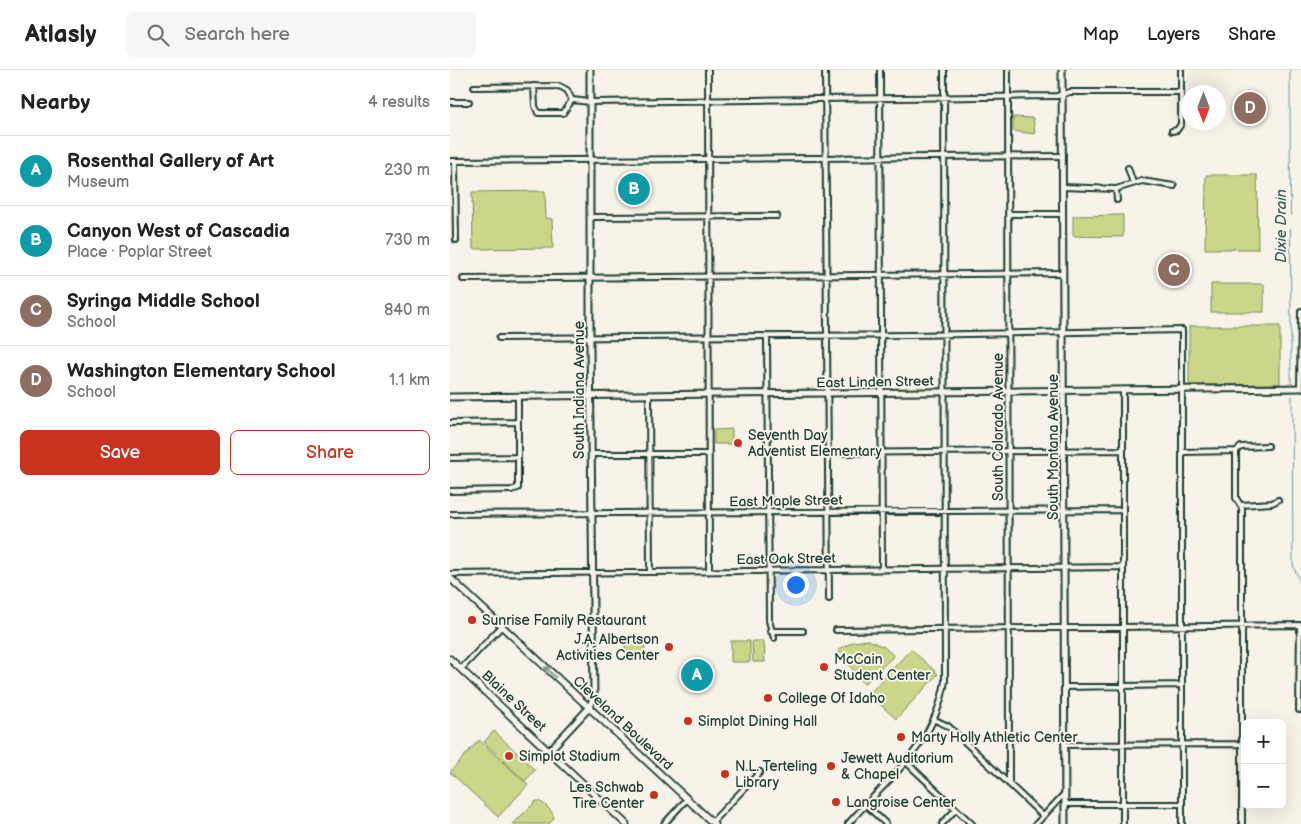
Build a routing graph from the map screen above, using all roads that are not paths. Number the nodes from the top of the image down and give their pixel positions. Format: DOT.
graph roads {
  1 [pos="590,70"];
  2 [pos="708,70"];
  3 [pos="825,70"];
  4 [pos="880,70"];
  5 [pos="944,70"];
  6 [pos="1008,70"];
  7 [pos="1062,70"];
  8 [pos="1181,70"];
  9 [pos="1181,85"];
  10 [pos="534,86"];
  11 [pos="474,87"];
  12 [pos="1181,92"];
  13 [pos="1062,94"];
  14 [pos="1008,97"];
  15 [pos="880,98"];
  16 [pos="944,98"];
  17 [pos="825,99"];
  18 [pos="572,100"];
  19 [pos="708,101"];
  20 [pos="450,102"];
  21 [pos="469,102"];
  22 [pos="590,102"];
  23 [pos="1181,126"];
  24 [pos="1172,132"];
  25 [pos="1063,156"];
  26 [pos="880,157"];
  27 [pos="945,157"];
  28 [pos="1008,157"];
  29 [pos="825,158"];
  30 [pos="708,159"];
  31 [pos="589,160"];
  32 [pos="453,161"];
  33 [pos="1128,168"];
  34 [pos="1133,183"];
  35 [pos="1174,186"];
  36 [pos="1063,187"];
  37 [pos="1116,189"];
  38 [pos="1118,200"];
  39 [pos="1008,214"];
  40 [pos="1063,214"];
  41 [pos="708,216"];
  42 [pos="777,216"];
  43 [pos="590,218"];
  44 [pos="456,240"];
  45 [pos="1063,273"];
  46 [pos="1008,274"];
  47 [pos="945,275"];
  48 [pos="881,276"];
  49 [pos="708,277"];
  50 [pos="826,277"];
  51 [pos="590,278"];
  52 [pos="463,279"];
  53 [pos="1301,311"];
  54 [pos="1063,331"];
  55 [pos="945,334"];
  56 [pos="1009,334"];
  57 [pos="828,335"];
  58 [pos="881,335"];
  59 [pos="767,336"];
  60 [pos="590,337"];
  61 [pos="709,337"];
  62 [pos="499,338"];
  63 [pos="1300,388"];
  64 [pos="1183,389"];
  65 [pos="1123,390"];
  66 [pos="1064,391"];
  67 [pos="945,392"];
  68 [pos="1009,392"];
  69 [pos="881,393"];
  70 [pos="766,394"];
  71 [pos="828,394"];
  72 [pos="649,395"];
  73 [pos="709,395"];
  74 [pos="518,396"];
  75 [pos="590,396"];
  76 [pos="450,397"];
  77 [pos="518,422"];
  78 [pos="450,423"];
  79 [pos="1268,446"];
  80 [pos="1009,450"];
  81 [pos="1064,450"];
  82 [pos="1123,450"];
  83 [pos="1236,450"];
  84 [pos="945,451"];
  85 [pos="881,452"];
  86 [pos="1183,452"];
  87 [pos="649,453"];
  88 [pos="829,453"];
  89 [pos="591,454"];
  90 [pos="709,454"];
  91 [pos="518,457"];
  92 [pos="450,458"];
  93 [pos="450,491"];
  94 [pos="1278,500"];
  95 [pos="1241,505"];
  96 [pos="1064,510"];
  97 [pos="1122,510"];
  98 [pos="945,511"];
  99 [pos="1009,511"];
  100 [pos="829,512"];
  101 [pos="881,512"];
  102 [pos="709,513"];
  103 [pos="768,513"];
  104 [pos="450,514"];
  105 [pos="592,514"];
  106 [pos="650,514"];
  107 [pos="1122,567"];
  108 [pos="1009,568"];
  109 [pos="1064,568"];
  110 [pos="945,569"];
  111 [pos="828,570"];
  112 [pos="882,570"];
  113 [pos="768,571"];
  114 [pos="650,572"];
  115 [pos="709,572"];
  116 [pos="593,573"];
  117 [pos="450,576"];
  118 [pos="829,599"];
  119 [pos="1300,625"];
  120 [pos="1182,626"];
  121 [pos="1242,626"];
  122 [pos="501,627"];
  123 [pos="1065,627"];
  124 [pos="1123,627"];
  125 [pos="944,628"];
  126 [pos="1010,628"];
  127 [pos="836,630"];
  128 [pos="770,631"];
  129 [pos="802,631"];
  130 [pos="774,638"];
  131 [pos="450,659"];
  132 [pos="461,669"];
  133 [pos="1182,685"];
  134 [pos="1123,686"];
  135 [pos="1065,687"];
  136 [pos="589,708"];
  137 [pos="1299,710"];
  138 [pos="1242,719"];
  139 [pos="935,720"];
  140 [pos="1123,744"];
  141 [pos="1182,744"];
  142 [pos="1241,744"];
  143 [pos="1065,745"];
  144 [pos="549,751"];
  145 [pos="906,762"];
  146 [pos="1242,764"];
  147 [pos="760,772"];
  148 [pos="1009,784"];
  149 [pos="1065,793"];
  150 [pos="687,799"];
  151 [pos="865,804"];
  152 [pos="1065,804"];
  153 [pos="1123,804"];
  154 [pos="1182,804"];
  155 [pos="956,809"];
  156 [pos="1043,816"];
  157 [pos="713,823"];
  158 [pos="626,824"];
  159 [pos="664,824"];
  160 [pos="848,824"];
  161 [pos="886,824"];
  162 [pos="942,824"];
  163 [pos="972,824"];
  164 [pos="1036,824"];
  165 [pos="1065,824"];
  166 [pos="1123,824"];
  167 [pos="1182,824"];
  168 [pos="1242,824"];
  1 -- 22 [label="main road, South Indiana Avenue"];
  2 -- 19 [label="street"];
  3 -- 17 [label="street"];
  4 -- 15 [label="street"];
  5 -- 16 [label="street"];
  6 -- 14 [label="street, South Colorado Avenue"];
  7 -- 13 [label="main road, South Montana Avenue"];
  8 -- 9 [label="street"];
  10 -- 11 [label="street"];
  10 -- 18 [label="street"];
  10 -- 18 [label="street"];
  12 -- 13 [label="street"];
  13 -- 14 [label="street"];
  13 -- 25 [label="main road, South Montana Avenue"];
  14 -- 16 [label="street"];
  14 -- 28 [label="street, South Colorado Avenue"];
  15 -- 16 [label="street"];
  15 -- 17 [label="street"];
  15 -- 26 [label="street"];
  16 -- 27 [label="street"];
  17 -- 19 [label="street"];
  17 -- 29 [label="street"];
  18 -- 22 [label="street"];
  19 -- 22 [label="street"];
  19 -- 30 [label="street"];
  20 -- 21 [label="street"];
  22 -- 31 [label="main road, South Indiana Avenue"];
  23 -- 24 [label="street"];
  25 -- 28 [label="street"];
  25 -- 36 [label="main road, South Montana Avenue"];
  26 -- 27 [label="street"];
  26 -- 29 [label="street"];
  26 -- 48 [label="street"];
  27 -- 28 [label="street"];
  27 -- 47 [label="street"];
  28 -- 39 [label="street, South Colorado Avenue"];
  29 -- 30 [label="street"];
  29 -- 50 [label="street"];
  30 -- 31 [label="street"];
  30 -- 41 [label="street"];
  31 -- 32 [label="street"];
  31 -- 43 [label="main road, South Indiana Avenue"];
  32 -- 44 [label="street"];
  33 -- 34 [label="street"];
  34 -- 35 [label="street"];
  34 -- 37 [label="street"];
  36 -- 37 [label="street"];
  36 -- 40 [label="main road, South Montana Avenue"];
  37 -- 38 [label="street"];
  39 -- 40 [label="street"];
  39 -- 46 [label="street, South Colorado Avenue"];
  40 -- 45 [label="main road, South Montana Avenue"];
  41 -- 42 [label="street"];
  41 -- 43 [label="street"];
  41 -- 49 [label="street"];
  43 -- 51 [label="main road, South Indiana Avenue"];
  45 -- 46 [label="street"];
  45 -- 54 [label="main road, South Montana Avenue"];
  46 -- 47 [label="street"];
  46 -- 56 [label="street, South Colorado Avenue"];
  47 -- 48 [label="street"];
  47 -- 55 [label="street"];
  48 -- 50 [label="street"];
  48 -- 58 [label="street"];
  49 -- 50 [label="street"];
  49 -- 51 [label="street"];
  49 -- 61 [label="street"];
  50 -- 57 [label="street"];
  51 -- 52 [label="street"];
  51 -- 60 [label="main road, South Indiana Avenue"];
  53 -- 63 [label="street"];
  54 -- 56 [label="street"];
  54 -- 64 [label="street"];
  54 -- 66 [label="main road, South Montana Avenue"];
  55 -- 56 [label="street"];
  55 -- 58 [label="street"];
  55 -- 67 [label="street"];
  56 -- 68 [label="street, South Colorado Avenue"];
  57 -- 58 [label="street"];
  57 -- 59 [label="street"];
  57 -- 71 [label="street"];
  58 -- 69 [label="street"];
  59 -- 61 [label="street"];
  59 -- 70 [label="street"];
  60 -- 61 [label="street"];
  60 -- 62 [label="street"];
  60 -- 75 [label="main road, South Indiana Avenue"];
  61 -- 73 [label="street"];
  63 -- 64 [label="main road, East Linden Street"];
  64 -- 65 [label="main road, East Linden Street"];
  64 -- 86 [label="street"];
  65 -- 66 [label="main road, East Linden Street"];
  65 -- 82 [label="street"];
  66 -- 68 [label="main road, East Linden Street"];
  66 -- 81 [label="main road, South Montana Avenue"];
  67 -- 68 [label="main road, East Linden Street"];
  67 -- 69 [label="main road, East Linden Street"];
  67 -- 84 [label="street"];
  68 -- 80 [label="street, South Colorado Avenue"];
  69 -- 71 [label="main road, East Linden Street"];
  69 -- 85 [label="street"];
  70 -- 71 [label="main road, East Linden Street"];
  70 -- 73 [label="main road, East Linden Street"];
  70 -- 103 [label="street"];
  71 -- 88 [label="street"];
  72 -- 73 [label="main road, East Linden Street"];
  72 -- 75 [label="main road, East Linden Street"];
  72 -- 87 [label="street"];
  73 -- 90 [label="street"];
  74 -- 75 [label="main road, East Linden Street"];
  74 -- 76 [label="main road, East Linden Street"];
  74 -- 77 [label="street"];
  75 -- 89 [label="main road, South Indiana Avenue"];
  77 -- 78 [label="street"];
  77 -- 91 [label="street"];
  79 -- 83 [label="street"];
  80 -- 81 [label="street"];
  80 -- 84 [label="street"];
  80 -- 99 [label="street, South Colorado Avenue"];
  81 -- 82 [label="street"];
  81 -- 96 [label="main road, South Montana Avenue"];
  82 -- 97 [label="street"];
  83 -- 86 [label="street"];
  83 -- 95 [label="street"];
  84 -- 85 [label="street"];
  84 -- 98 [label="street"];
  85 -- 88 [label="street"];
  85 -- 101 [label="street"];
  86 -- 120 [label="street"];
  87 -- 89 [label="street"];
  87 -- 90 [label="street"];
  87 -- 106 [label="street"];
  88 -- 100 [label="street"];
  89 -- 105 [label="main road, South Indiana Avenue"];
  90 -- 102 [label="street"];
  91 -- 92 [label="street"];
  91 -- 93 [label="street"];
  94 -- 95 [label="street"];
  95 -- 121 [label="street"];
  96 -- 97 [label="street, East Maple Street"];
  96 -- 99 [label="street, East Maple Street"];
  96 -- 109 [label="main road, South Montana Avenue"];
  97 -- 107 [label="street"];
  98 -- 99 [label="street, East Maple Street"];
  98 -- 101 [label="street, East Maple Street"];
  98 -- 110 [label="street"];
  99 -- 108 [label="street, South Colorado Avenue"];
  100 -- 101 [label="street, East Maple Street"];
  100 -- 103 [label="street, East Maple Street"];
  100 -- 111 [label="street"];
  101 -- 112 [label="street"];
  102 -- 103 [label="street, East Maple Street"];
  102 -- 106 [label="street, East Maple Street"];
  102 -- 115 [label="street"];
  103 -- 113 [label="street"];
  104 -- 105 [label="street, East Maple Street"];
  105 -- 106 [label="street, East Maple Street"];
  105 -- 116 [label="main road, South Indiana Avenue"];
  106 -- 114 [label="street"];
  107 -- 109 [label="street, East Oak Street"];
  107 -- 124 [label="street"];
  108 -- 109 [label="street, East Oak Street"];
  108 -- 110 [label="street, East Oak Street"];
  108 -- 126 [label="street, South Colorado Avenue"];
  109 -- 123 [label="main road, South Montana Avenue"];
  110 -- 112 [label="street, East Oak Street"];
  110 -- 125 [label="street"];
  111 -- 112 [label="street, East Oak Street"];
  111 -- 113 [label="street, East Oak Street"];
  111 -- 118 [label="street"];
  113 -- 115 [label="street, East Oak Street"];
  113 -- 128 [label="street"];
  114 -- 115 [label="street, East Oak Street"];
  114 -- 116 [label="street, East Oak Street"];
  116 -- 117 [label="street, East Oak Street"];
  116 -- 136 [label="main road, South Indiana Avenue"];
  117 -- 122 [label="main road, Cleveland Boulevard"];
  119 -- 121 [label="street"];
  119 -- 137 [label="street"];
  120 -- 121 [label="street"];
  120 -- 124 [label="street"];
  120 -- 133 [label="street"];
  121 -- 138 [label="street"];
  122 -- 132 [label="street"];
  136 -- 122 [label="main road, Cleveland Boulevard, one-way"];
  123 -- 124 [label="street"];
  123 -- 126 [label="street"];
  123 -- 135 [label="main road, South Montana Avenue"];
  124 -- 134 [label="street"];
  125 -- 126 [label="street"];
  125 -- 127 [label="street"];
  125 -- 139 [label="street"];
  126 -- 148 [label="street, South Colorado Avenue"];
  128 -- 129 [label="street"];
  128 -- 130 [label="street"];
  131 -- 132 [label="main road, Blaine Street"];
  132 -- 144 [label="main road, Blaine Street"];
  133 -- 134 [label="street"];
  133 -- 141 [label="street"];
  134 -- 135 [label="street"];
  134 -- 140 [label="street"];
  135 -- 143 [label="main road, South Montana Avenue"];
  136 -- 144 [label="main road"];
  136 -- 150 [label="main road, Cleveland Boulevard"];
  139 -- 145 [label="street"];
  139 -- 148 [label="street"];
  140 -- 141 [label="street"];
  140 -- 143 [label="street"];
  140 -- 153 [label="street"];
  141 -- 142 [label="street"];
  141 -- 154 [label="street"];
  143 -- 149 [label="main road, South Montana Avenue"];
  144 -- 158 [label="main road, Blaine Street"];
  145 -- 151 [label="street"];
  145 -- 155 [label="street"];
  146 -- 168 [label="street"];
  147 -- 157 [label="street"];
  148 -- 156 [label="street"];
  149 -- 152 [label="main road, South Montana Avenue"];
  149 -- 156 [label="street"];
  150 -- 157 [label="main road, Cleveland Boulevard"];
  150 -- 159 [label="street"];
  151 -- 160 [label="street"];
  151 -- 161 [label="street"];
  152 -- 153 [label="street"];
  152 -- 165 [label="main road, South Montana Avenue"];
  153 -- 154 [label="street"];
  153 -- 166 [label="street"];
  154 -- 167 [label="street"];
  155 -- 162 [label="street"];
  155 -- 163 [label="street"];
  156 -- 164 [label="street"];
}
